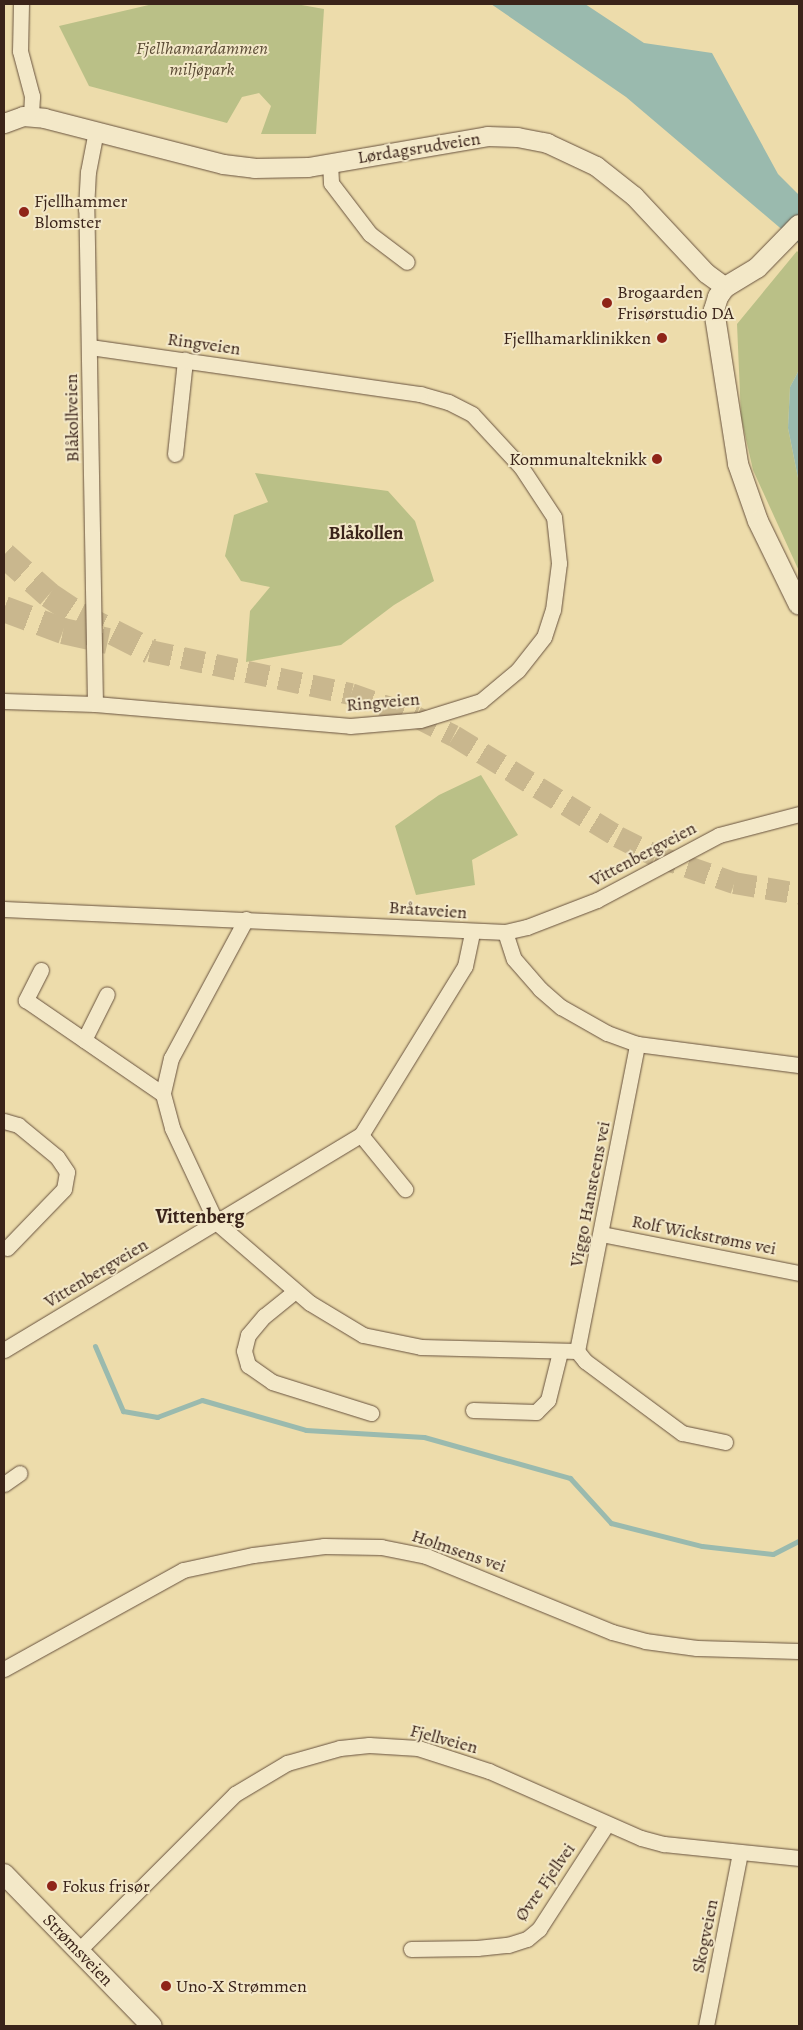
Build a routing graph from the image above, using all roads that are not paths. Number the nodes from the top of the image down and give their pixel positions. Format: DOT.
graph roads {
  1 [pos="21,4"];
  2 [pos="31,116"];
  3 [pos="4,123"];
  4 [pos="96,131"];
  5 [pos="330,163"];
  6 [pos="799,226"];
  7 [pos="407,262"];
  8 [pos="725,287"];
  9 [pos="90,347"];
  10 [pos="185,360"];
  11 [pos="175,454"];
  12 [pos="799,605"];
  13 [pos="4,701"];
  14 [pos="95,704"];
  15 [pos="799,814"];
  16 [pos="4,909"];
  17 [pos="246,919"];
  18 [pos="472,932"];
  19 [pos="505,932"];
  20 [pos="41,970"];
  21 [pos="107,994"];
  22 [pos="84,1040"];
  23 [pos="637,1044"];
  24 [pos="799,1065"];
  25 [pos="164,1094"];
  26 [pos="4,1121"];
  27 [pos="361,1134"];
  28 [pos="406,1189"];
  29 [pos="216,1222"];
  30 [pos="602,1234"];
  31 [pos="7,1248"];
  32 [pos="799,1273"];
  33 [pos="294,1292"];
  34 [pos="4,1350"];
  35 [pos="577,1351"];
  36 [pos="560,1352"];
  37 [pos="473,1410"];
  38 [pos="371,1414"];
  39 [pos="725,1442"];
  40 [pos="20,1473"];
  41 [pos="4,1484"];
  42 [pos="799,1651"];
  43 [pos="4,1669"];
  44 [pos="607,1824"];
  45 [pos="740,1853"];
  46 [pos="799,1858"];
  47 [pos="4,1874"];
  48 [pos="411,1949"];
  49 [pos="79,1950"];
  50 [pos="152,2026"];
  51 [pos="706,2026"];
  1 -- 2 [label="street"];
  2 -- 3 [label="street, Lørdagsrudveien"];
  2 -- 4 [label="street, Lørdagsrudveien"];
  4 -- 5 [label="street, Lørdagsrudveien"];
  4 -- 9 [label="street, Blåkollveien"];
  5 -- 7 [label="street"];
  5 -- 8 [label="street, Lørdagsrudveien"];
  6 -- 8 [label="main road"];
  8 -- 12 [label="main road"];
  9 -- 10 [label="street, Ringveien"];
  9 -- 14 [label="street, Blåkollveien"];
  10 -- 11 [label="street"];
  10 -- 14 [label="street, Ringveien"];
  13 -- 14 [label="street, Ringveien"];
  15 -- 19 [label="street, Vittenbergveien"];
  16 -- 17 [label="street, Bråtaveien"];
  17 -- 18 [label="street, Bråtaveien"];
  17 -- 25 [label="street"];
  18 -- 19 [label="street, Bråtaveien"];
  18 -- 27 [label="street, Vittenbergveien"];
  19 -- 23 [label="street"];
  20 -- 22 [label="street"];
  21 -- 22 [label="street"];
  22 -- 25 [label="street"];
  23 -- 24 [label="street"];
  23 -- 30 [label="street, Viggo Hansteens vei"];
  25 -- 29 [label="street"];
  26 -- 31 [label="street"];
  27 -- 28 [label="street"];
  27 -- 29 [label="street, Vittenbergveien"];
  29 -- 33 [label="street"];
  29 -- 34 [label="street, Vittenbergveien"];
  30 -- 32 [label="street, Rolf Wickstrøms vei"];
  30 -- 35 [label="street, Viggo Hansteens vei"];
  33 -- 36 [label="street"];
  33 -- 38 [label="street"];
  35 -- 36 [label="street"];
  35 -- 39 [label="street"];
  36 -- 37 [label="street"];
  40 -- 41 [label="street"];
  42 -- 43 [label="street, Holmsens vei"];
  44 -- 45 [label="street, Fjellveien"];
  44 -- 48 [label="street, Øvre Fjellvei"];
  44 -- 49 [label="street, Fjellveien"];
  45 -- 46 [label="street, Fjellveien"];
  45 -- 51 [label="street, Skogveien"];
  47 -- 49 [label="main road, Strømsveien"];
  49 -- 50 [label="main road, Strømsveien"];
}
